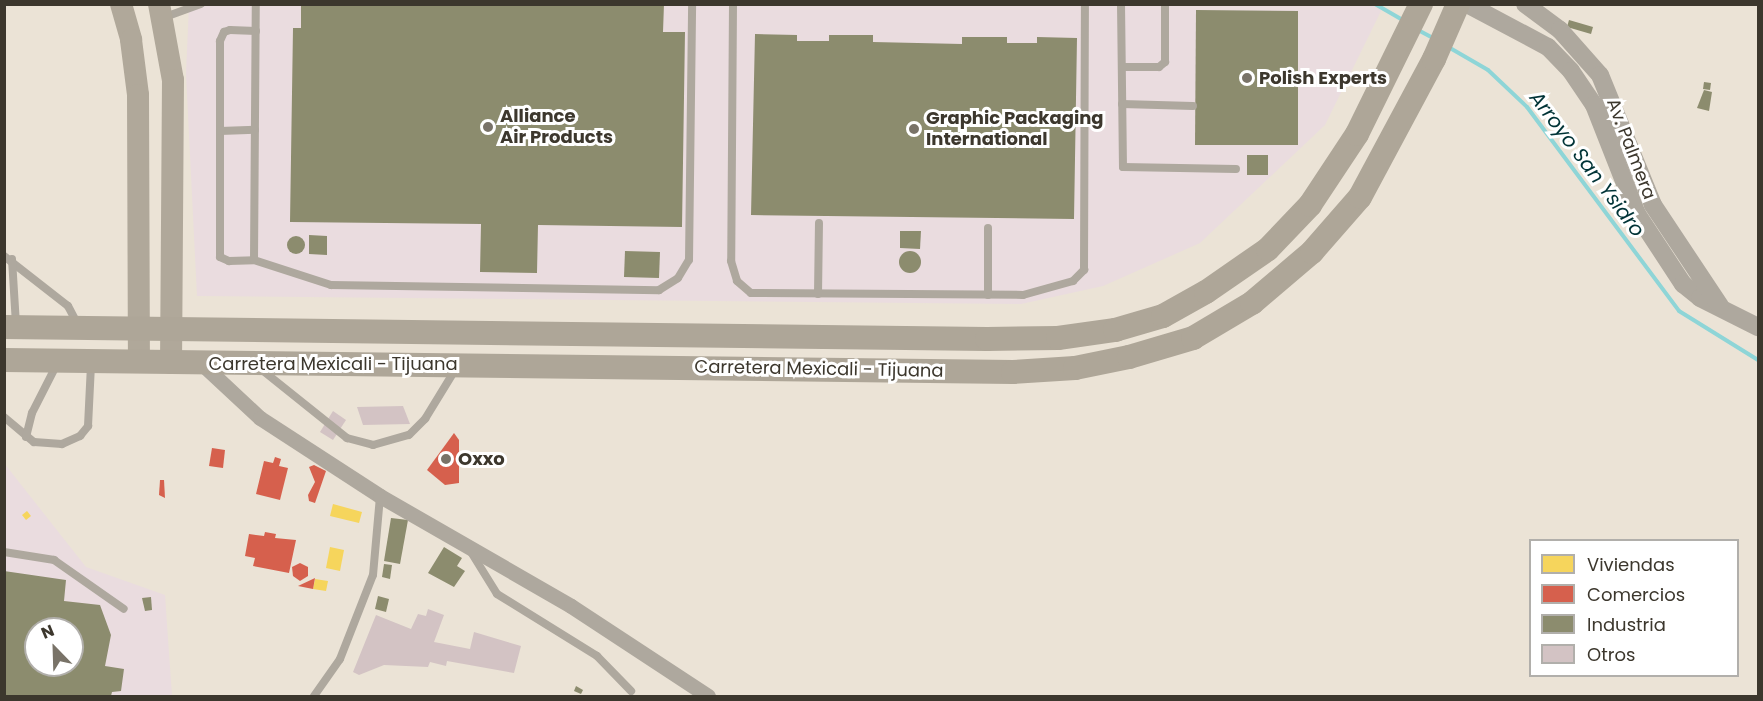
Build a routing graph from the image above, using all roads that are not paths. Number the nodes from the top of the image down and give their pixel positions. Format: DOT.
graph roads {
  1 [pos="121,4"];
  2 [pos="201,4"];
  3 [pos="256,4"];
  4 [pos="692,4"];
  5 [pos="733,4"];
  6 [pos="1084,4"];
  7 [pos="1121,4"];
  8 [pos="1165,4"];
  9 [pos="1421,4"];
  10 [pos="1525,4"];
  11 [pos="1460,6"];
  12 [pos="161,11"];
  13 [pos="1560,30"];
  14 [pos="256,31"];
  15 [pos="1548,47"];
  16 [pos="1122,67"];
  17 [pos="1122,104"];
  18 [pos="1193,106"];
  19 [pos="255,130"];
  20 [pos="219,131"];
  21 [pos="1236,169"];
  22 [pos="819,223"];
  23 [pos="988,228"];
  24 [pos="8,258"];
  25 [pos="254,260"];
  26 [pos="818,294"];
  27 [pos="988,295"];
  28 [pos="1721,307"];
  29 [pos="10,327"];
  30 [pos="79,327"];
  31 [pos="1758,327"];
  32 [pos="139,330"];
  33 [pos="172,331"];
  34 [pos="4,360"];
  35 [pos="58,361"];
  36 [pos="91,361"];
  37 [pos="139,362"];
  38 [pos="171,363"];
  39 [pos="202,363"];
  40 [pos="254,363"];
  41 [pos="459,364"];
  42 [pos="4,417"];
  43 [pos="26,437"];
  44 [pos="380,496"];
  45 [pos="469,548"];
  46 [pos="4,552"];
  47 [pos="124,609"];
  48 [pos="631,691"];
  49 [pos="314,696"];
  50 [pos="708,696"];
  1 -- 32 [label="main road"];
  2 -- 12 [label="lane"];
  3 -- 14 [label="lane"];
  4 -- 25 [label="lane"];
  5 -- 26 [label="lane"];
  6 -- 27 [label="lane"];
  7 -- 16 [label="lane"];
  8 -- 16 [label="lane"];
  9 -- 33 [label="highway, Carretera Mexicali - Tijuana"];
  10 -- 13 [label="street, Av. Palmera"];
  11 -- 15 [label="street, Av. Palmera"];
  11 -- 41 [label="highway, Carretera Mexicali - Tijuana"];
  12 -- 33 [label="main road"];
  13 -- 15 [label="lane"];
  13 -- 28 [label="street, Av. Palmera"];
  14 -- 19 [label="lane"];
  14 -- 20 [label="lane"];
  15 -- 28 [label="street, Av. Palmera"];
  16 -- 17 [label="lane"];
  17 -- 18 [label="lane"];
  17 -- 21 [label="lane"];
  19 -- 20 [label="lane"];
  19 -- 25 [label="lane"];
  20 -- 25 [label="lane"];
  22 -- 26 [label="lane"];
  23 -- 27 [label="lane"];
  24 -- 29 [label="lane"];
  24 -- 30 [label="lane"];
  26 -- 27 [label="lane"];
  28 -- 31 [label="street, Av. Palmera"];
  29 -- 30 [label="highway, Carretera Mexicali - Tijuana"];
  30 -- 32 [label="highway, Carretera Mexicali - Tijuana"];
  32 -- 33 [label="highway, Carretera Mexicali - Tijuana"];
  32 -- 37 [label="main road"];
  33 -- 38 [label="main road"];
  34 -- 35 [label="highway, Carretera Mexicali - Tijuana"];
  35 -- 36 [label="highway, Carretera Mexicali - Tijuana"];
  35 -- 43 [label="lane"];
  36 -- 37 [label="highway, Carretera Mexicali - Tijuana"];
  36 -- 43 [label="lane"];
  37 -- 38 [label="highway, Carretera Mexicali - Tijuana"];
  38 -- 39 [label="highway, Carretera Mexicali - Tijuana"];
  39 -- 40 [label="highway, Carretera Mexicali - Tijuana"];
  39 -- 44 [label="street"];
  40 -- 41 [label="highway, Carretera Mexicali - Tijuana"];
  40 -- 41 [label="lane"];
  42 -- 43 [label="lane"];
  44 -- 45 [label="street"];
  44 -- 49 [label="lane"];
  45 -- 48 [label="lane"];
  45 -- 50 [label="street"];
  46 -- 47 [label="lane"];
}
